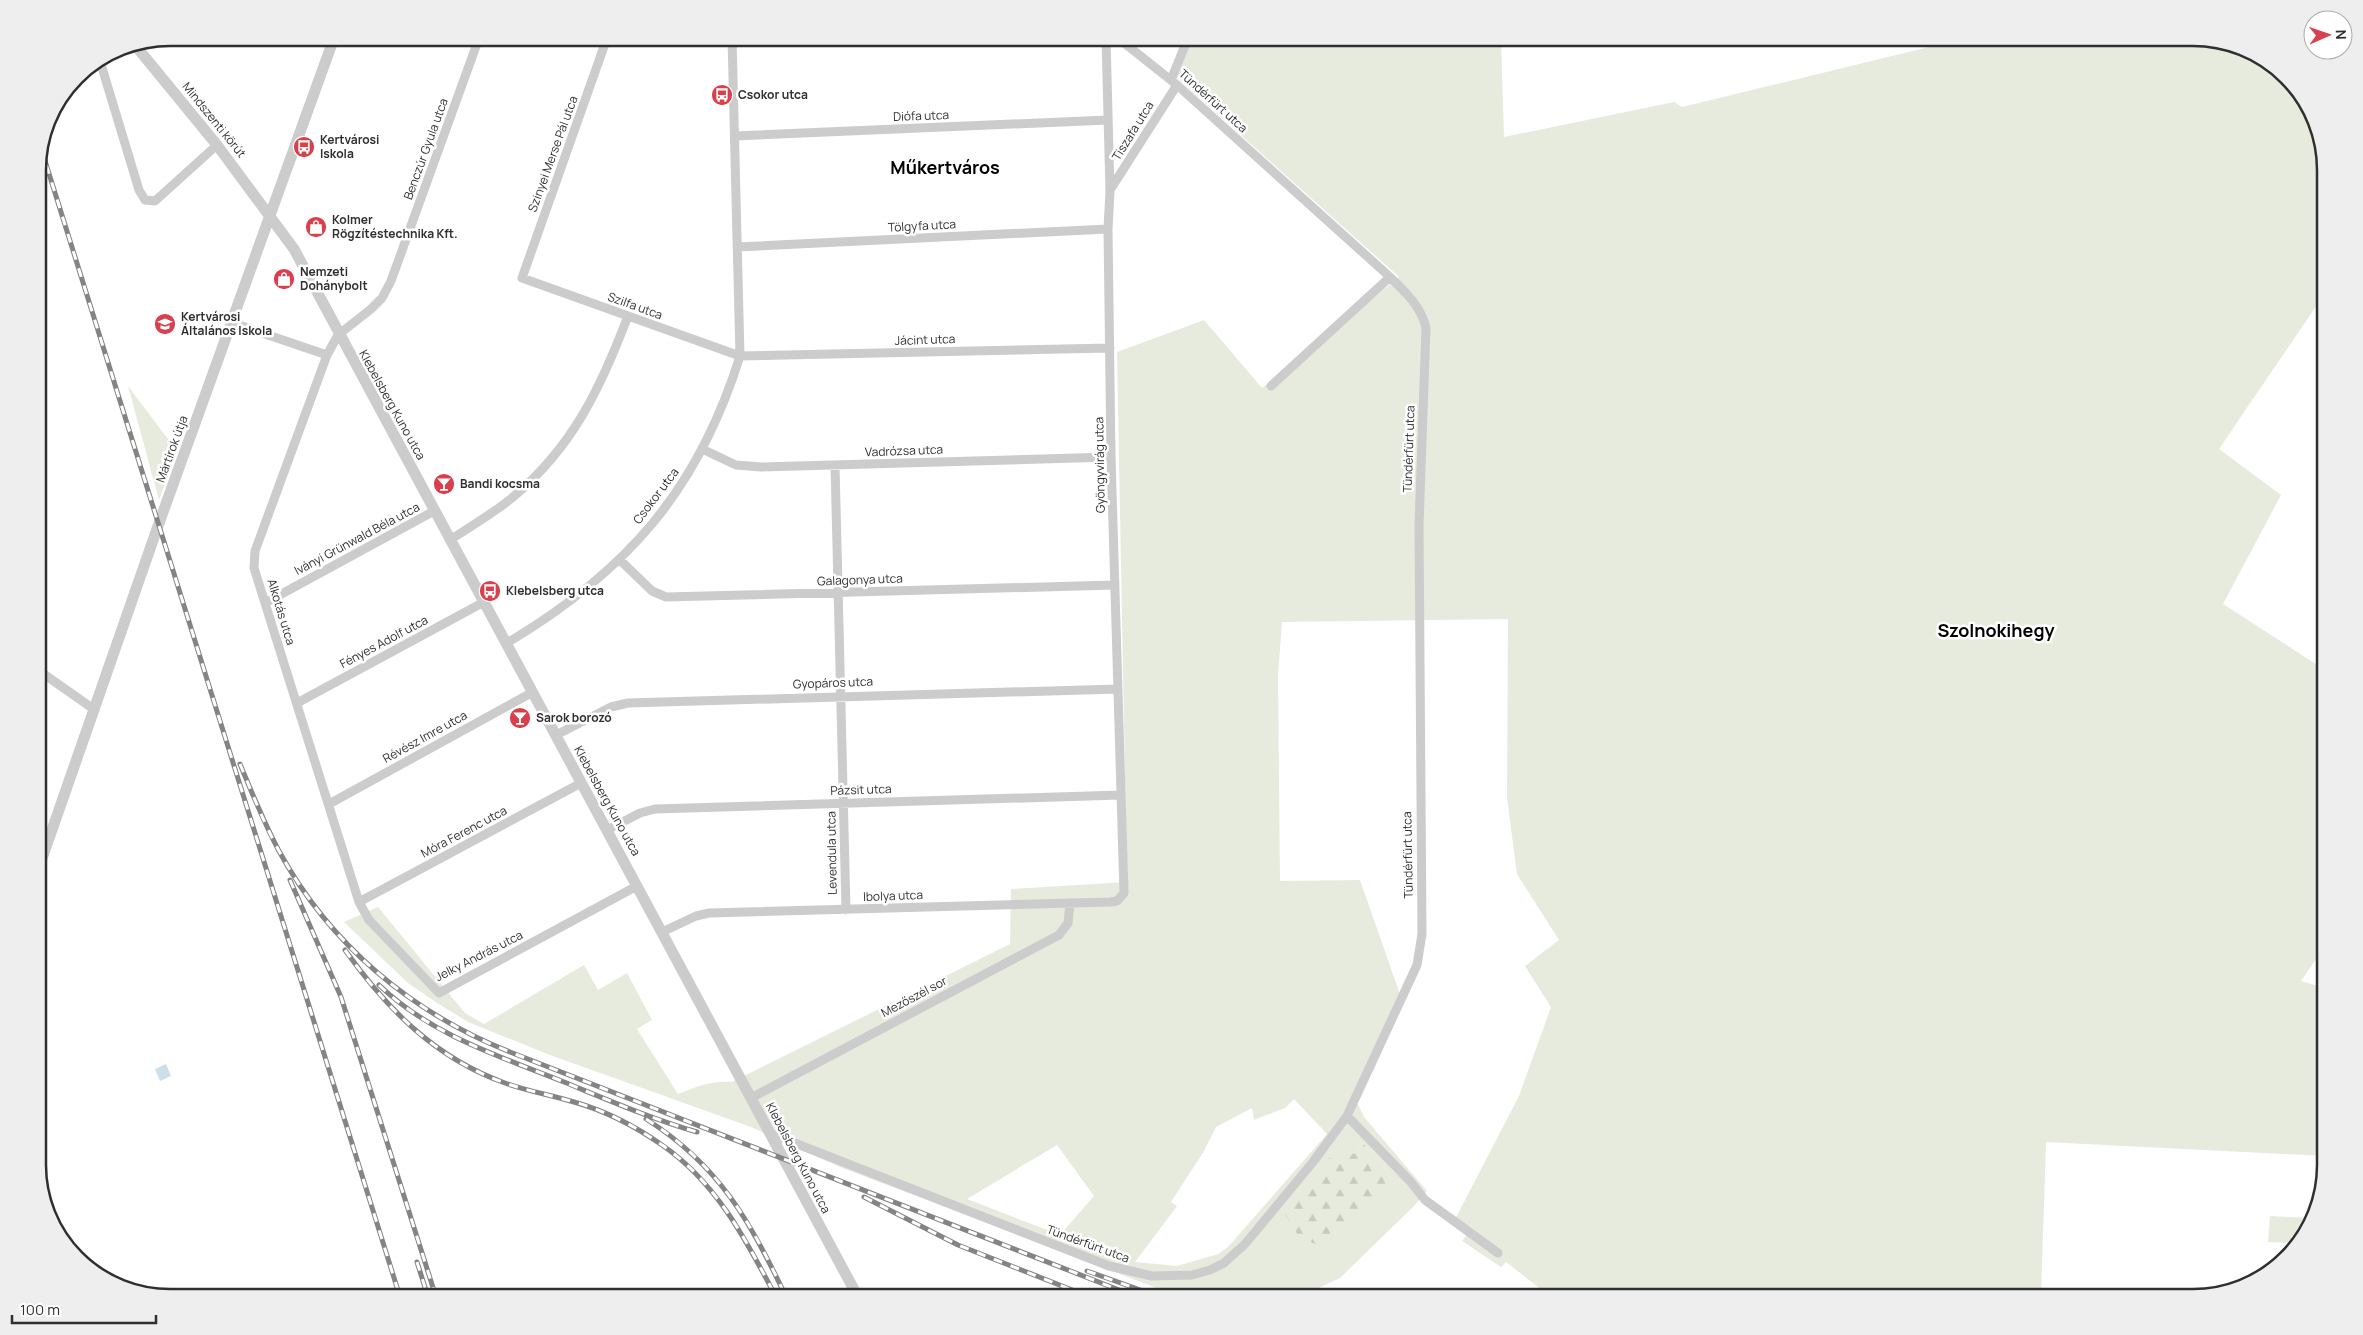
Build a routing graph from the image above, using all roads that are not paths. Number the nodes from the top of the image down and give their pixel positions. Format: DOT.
graph roads {
  1 [pos="331,46"];
  2 [pos="476,46"];
  3 [pos="604,46"];
  4 [pos="732,46"];
  5 [pos="1106,46"];
  6 [pos="1128,46"];
  7 [pos="1186,46"];
  8 [pos="139,50"];
  9 [pos="102,66"];
  10 [pos="1174,83"];
  11 [pos="1108,120"];
  12 [pos="735,136"];
  13 [pos="217,145"];
  14 [pos="1110,191"];
  15 [pos="270,214"];
  16 [pos="1108,229"];
  17 [pos="737,246"];
  18 [pos="1390,277"];
  19 [pos="522,278"];
  20 [pos="628,316"];
  21 [pos="232,323"];
  22 [pos="338,334"];
  23 [pos="1110,348"];
  24 [pos="327,356"];
  25 [pos="740,356"];
  26 [pos="1271,386"];
  27 [pos="702,449"];
  28 [pos="1111,458"];
  29 [pos="835,465"];
  30 [pos="434,511"];
  31 [pos="450,540"];
  32 [pos="620,560"];
  33 [pos="1115,585"];
  34 [pos="838,593"];
  35 [pos="484,602"];
  36 [pos="265,603"];
  37 [pos="507,644"];
  38 [pos="47,676"];
  39 [pos="1118,689"];
  40 [pos="533,692"];
  41 [pos="841,695"];
  42 [pos="297,703"];
  43 [pos="95,710"];
  44 [pos="556,735"];
  45 [pos="581,783"];
  46 [pos="1121,795"];
  47 [pos="843,803"];
  48 [pos="328,804"];
  49 [pos="607,830"];
  50 [pos="47,845"];
  51 [pos="637,886"];
  52 [pos="1124,893"];
  53 [pos="359,902"];
  54 [pos="1070,904"];
  55 [pos="846,910"];
  56 [pos="662,932"];
  57 [pos="751,1098"];
  58 [pos="1347,1116"];
  59 [pos="769,1133"];
  60 [pos="1498,1253"];
  61 [pos="853,1289"];
  1 -- 15 [label="street, Mártírok útja"];
  2 -- 22 [label="street, Benczúr Gyula utca"];
  3 -- 19 [label="street, Szinyei Merse Pál utca"];
  4 -- 12 [label="street, Csokor utca"];
  5 -- 11 [label="street, Gyöngyvirág utca"];
  6 -- 10 [label="street, Tündérfürt utca"];
  7 -- 10 [label="street, Tiszafa utca"];
  8 -- 13 [label="street, Mindszenti körút"];
  9 -- 13 [label="street"];
  10 -- 14 [label="street, Tiszafa utca"];
  10 -- 18 [label="street, Tündérfürt utca"];
  11 -- 12 [label="street, Diófa utca"];
  11 -- 14 [label="street, Gyöngyvirág utca"];
  12 -- 17 [label="street, Csokor utca"];
  13 -- 15 [label="street, Mindszenti körút"];
  14 -- 16 [label="street, Gyöngyvirág utca"];
  15 -- 21 [label="street, Mártírok útja"];
  15 -- 22 [label="street, Klebelsberg Kuno utca"];
  16 -- 17 [label="street, Tölgyfa utca"];
  16 -- 23 [label="street, Gyöngyvirág utca"];
  17 -- 25 [label="street, Csokor utca"];
  18 -- 26 [label="street"];
  18 -- 58 [label="street, Tündérfürt utca"];
  19 -- 20 [label="street, Szilfa utca"];
  20 -- 25 [label="street, Szilfa utca"];
  20 -- 31 [label="street"];
  21 -- 24 [label="street"];
  21 -- 43 [label="street, Mártírok útja"];
  22 -- 24 [label="street, Alkotás utca"];
  22 -- 30 [label="street, Klebelsberg Kuno utca"];
  23 -- 25 [label="street, Jácint utca"];
  23 -- 28 [label="street, Gyöngyvirág utca"];
  24 -- 36 [label="street, Alkotás utca"];
  25 -- 27 [label="street, Csokor utca"];
  27 -- 29 [label="street, Vadrózsa utca"];
  27 -- 32 [label="street, Csokor utca"];
  28 -- 29 [label="street, Vadrózsa utca"];
  28 -- 33 [label="street, Gyöngyvirág utca"];
  29 -- 34 [label="street, Levendula utca"];
  30 -- 31 [label="street, Klebelsberg Kuno utca"];
  30 -- 36 [label="street, Iványi Grünwald Béla utca"];
  31 -- 35 [label="street, Klebelsberg Kuno utca"];
  32 -- 34 [label="street, Galagonya utca"];
  32 -- 37 [label="street, Csokor utca"];
  33 -- 34 [label="street, Galagonya utca"];
  33 -- 39 [label="street, Gyöngyvirág utca"];
  34 -- 41 [label="street, Levendula utca"];
  35 -- 37 [label="street, Klebelsberg Kuno utca"];
  35 -- 42 [label="street, Fényes Adolf utca"];
  36 -- 42 [label="street, Alkotás utca"];
  37 -- 40 [label="street, Klebelsberg Kuno utca"];
  38 -- 43 [label="street"];
  39 -- 41 [label="street, Gyopáros utca"];
  39 -- 46 [label="street, Gyöngyvirág utca"];
  40 -- 44 [label="street, Klebelsberg Kuno utca"];
  40 -- 48 [label="street, Révész Imre utca"];
  41 -- 44 [label="street, Gyopáros utca"];
  41 -- 47 [label="street, Levendula utca"];
  42 -- 48 [label="street, Alkotás utca"];
  43 -- 50 [label="street, Mártírok útja"];
  44 -- 45 [label="street, Klebelsberg Kuno utca"];
  45 -- 49 [label="street, Klebelsberg Kuno utca"];
  45 -- 53 [label="street, Móra Ferenc utca"];
  46 -- 47 [label="street, Pázsit utca"];
  46 -- 52 [label="street, Gyöngyvirág utca"];
  47 -- 49 [label="street, Pázsit utca"];
  47 -- 55 [label="street, Levendula utca"];
  48 -- 53 [label="street, Alkotás utca"];
  49 -- 51 [label="street, Klebelsberg Kuno utca"];
  51 -- 53 [label="street, Jelky András utca"];
  51 -- 56 [label="street, Klebelsberg Kuno utca"];
  52 -- 54 [label="street, Ibolya utca"];
  54 -- 55 [label="street, Ibolya utca"];
  54 -- 57 [label="street, Mezőszél sor"];
  55 -- 56 [label="street, Ibolya utca"];
  56 -- 57 [label="street, Klebelsberg Kuno utca"];
  57 -- 59 [label="street, Klebelsberg Kuno utca"];
  58 -- 59 [label="street, Tündérfürt utca"];
  58 -- 60 [label="street"];
  59 -- 61 [label="street, Klebelsberg Kuno utca"];
}
